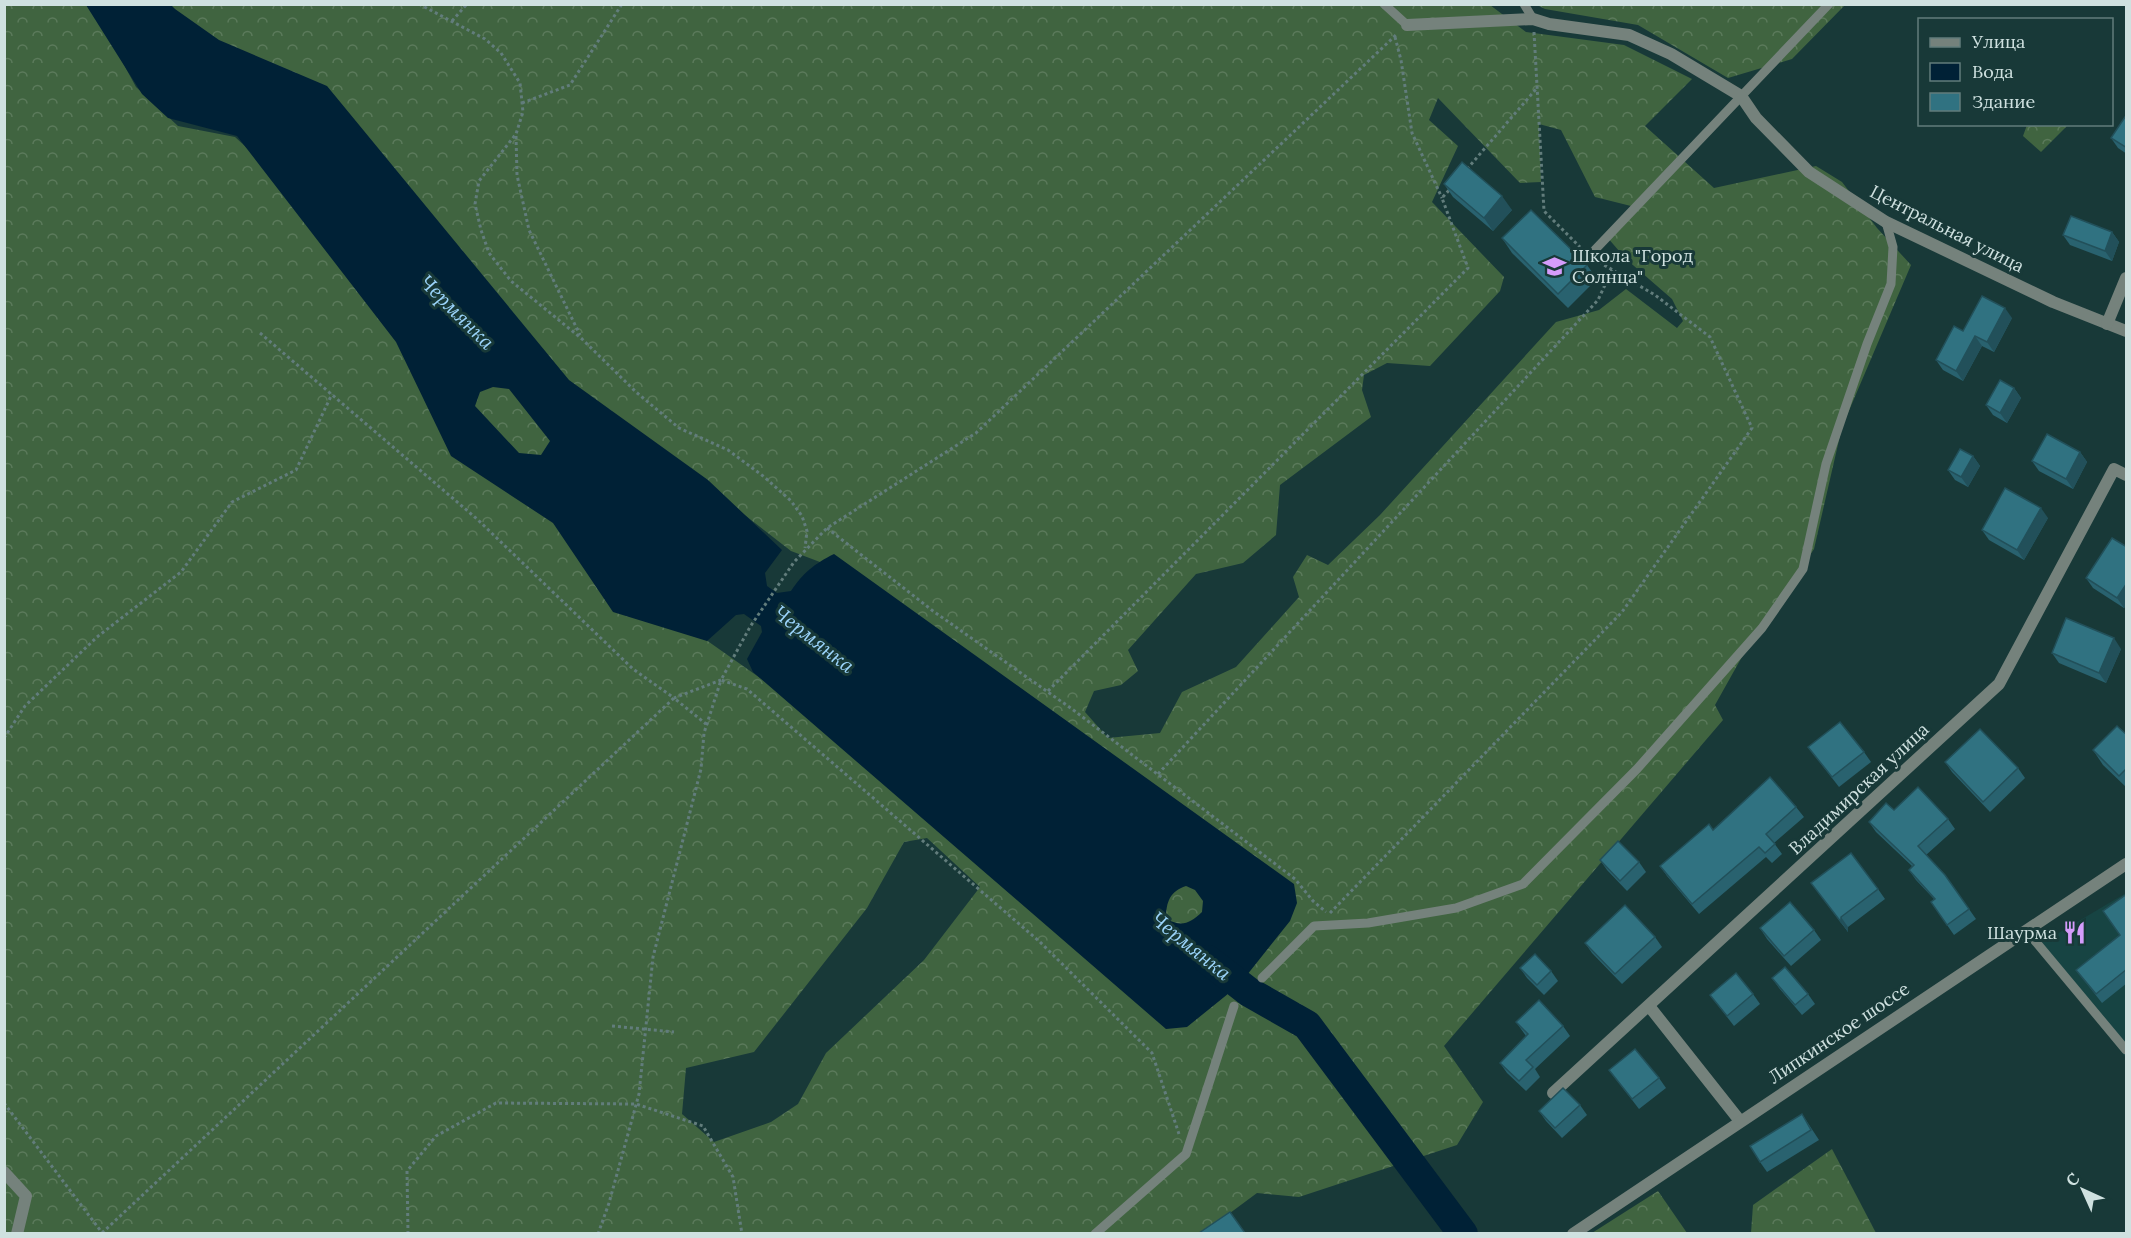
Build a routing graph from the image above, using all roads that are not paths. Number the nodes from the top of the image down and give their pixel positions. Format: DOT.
graph roads {
  1 [pos="1384,4"];
  2 [pos="1524,4"];
  3 [pos="1532,4"];
  4 [pos="1829,4"];
  5 [pos="1533,19"];
  6 [pos="1407,25"];
  7 [pos="1740,96"];
  8 [pos="1886,222"];
  9 [pos="1589,256"];
  10 [pos="2127,278"];
  11 [pos="2107,324"];
  12 [pos="2127,331"];
  13 [pos="2127,475"];
  14 [pos="2127,864"];
  15 [pos="2026,930"];
  16 [pos="1262,978"];
  17 [pos="1234,1006"];
  18 [pos="1648,1006"];
  19 [pos="2127,1050"];
  20 [pos="1553,1094"];
  21 [pos="1740,1121"];
  22 [pos="4,1172"];
  23 [pos="17,1233"];
  24 [pos="1095,1233"];
  25 [pos="1573,1233"];
  1 -- 6 [label="lane"];
  2 -- 5 [label="lane"];
  3 -- 5 [label="lane"];
  4 -- 7 [label="lane"];
  5 -- 6 [label="street, Центральная улица"];
  5 -- 7 [label="street, Центральная улица"];
  7 -- 8 [label="street, Центральная улица"];
  7 -- 9 [label="lane"];
  8 -- 11 [label="street, Центральная улица"];
  8 -- 16 [label="lane"];
  10 -- 11 [label="street"];
  11 -- 12 [label="street, Центральная улица"];
  13 -- 18 [label="street, Владимирская улица"];
  14 -- 15 [label="street, Липкинское шоссе"];
  15 -- 19 [label="lane"];
  15 -- 21 [label="street, Липкинское шоссе"];
  17 -- 24 [label="lane"];
  18 -- 20 [label="street, Владимирская улица"];
  18 -- 21 [label="street"];
  21 -- 25 [label="street, Липкинское шоссе"];
  22 -- 23 [label="street"];
}
